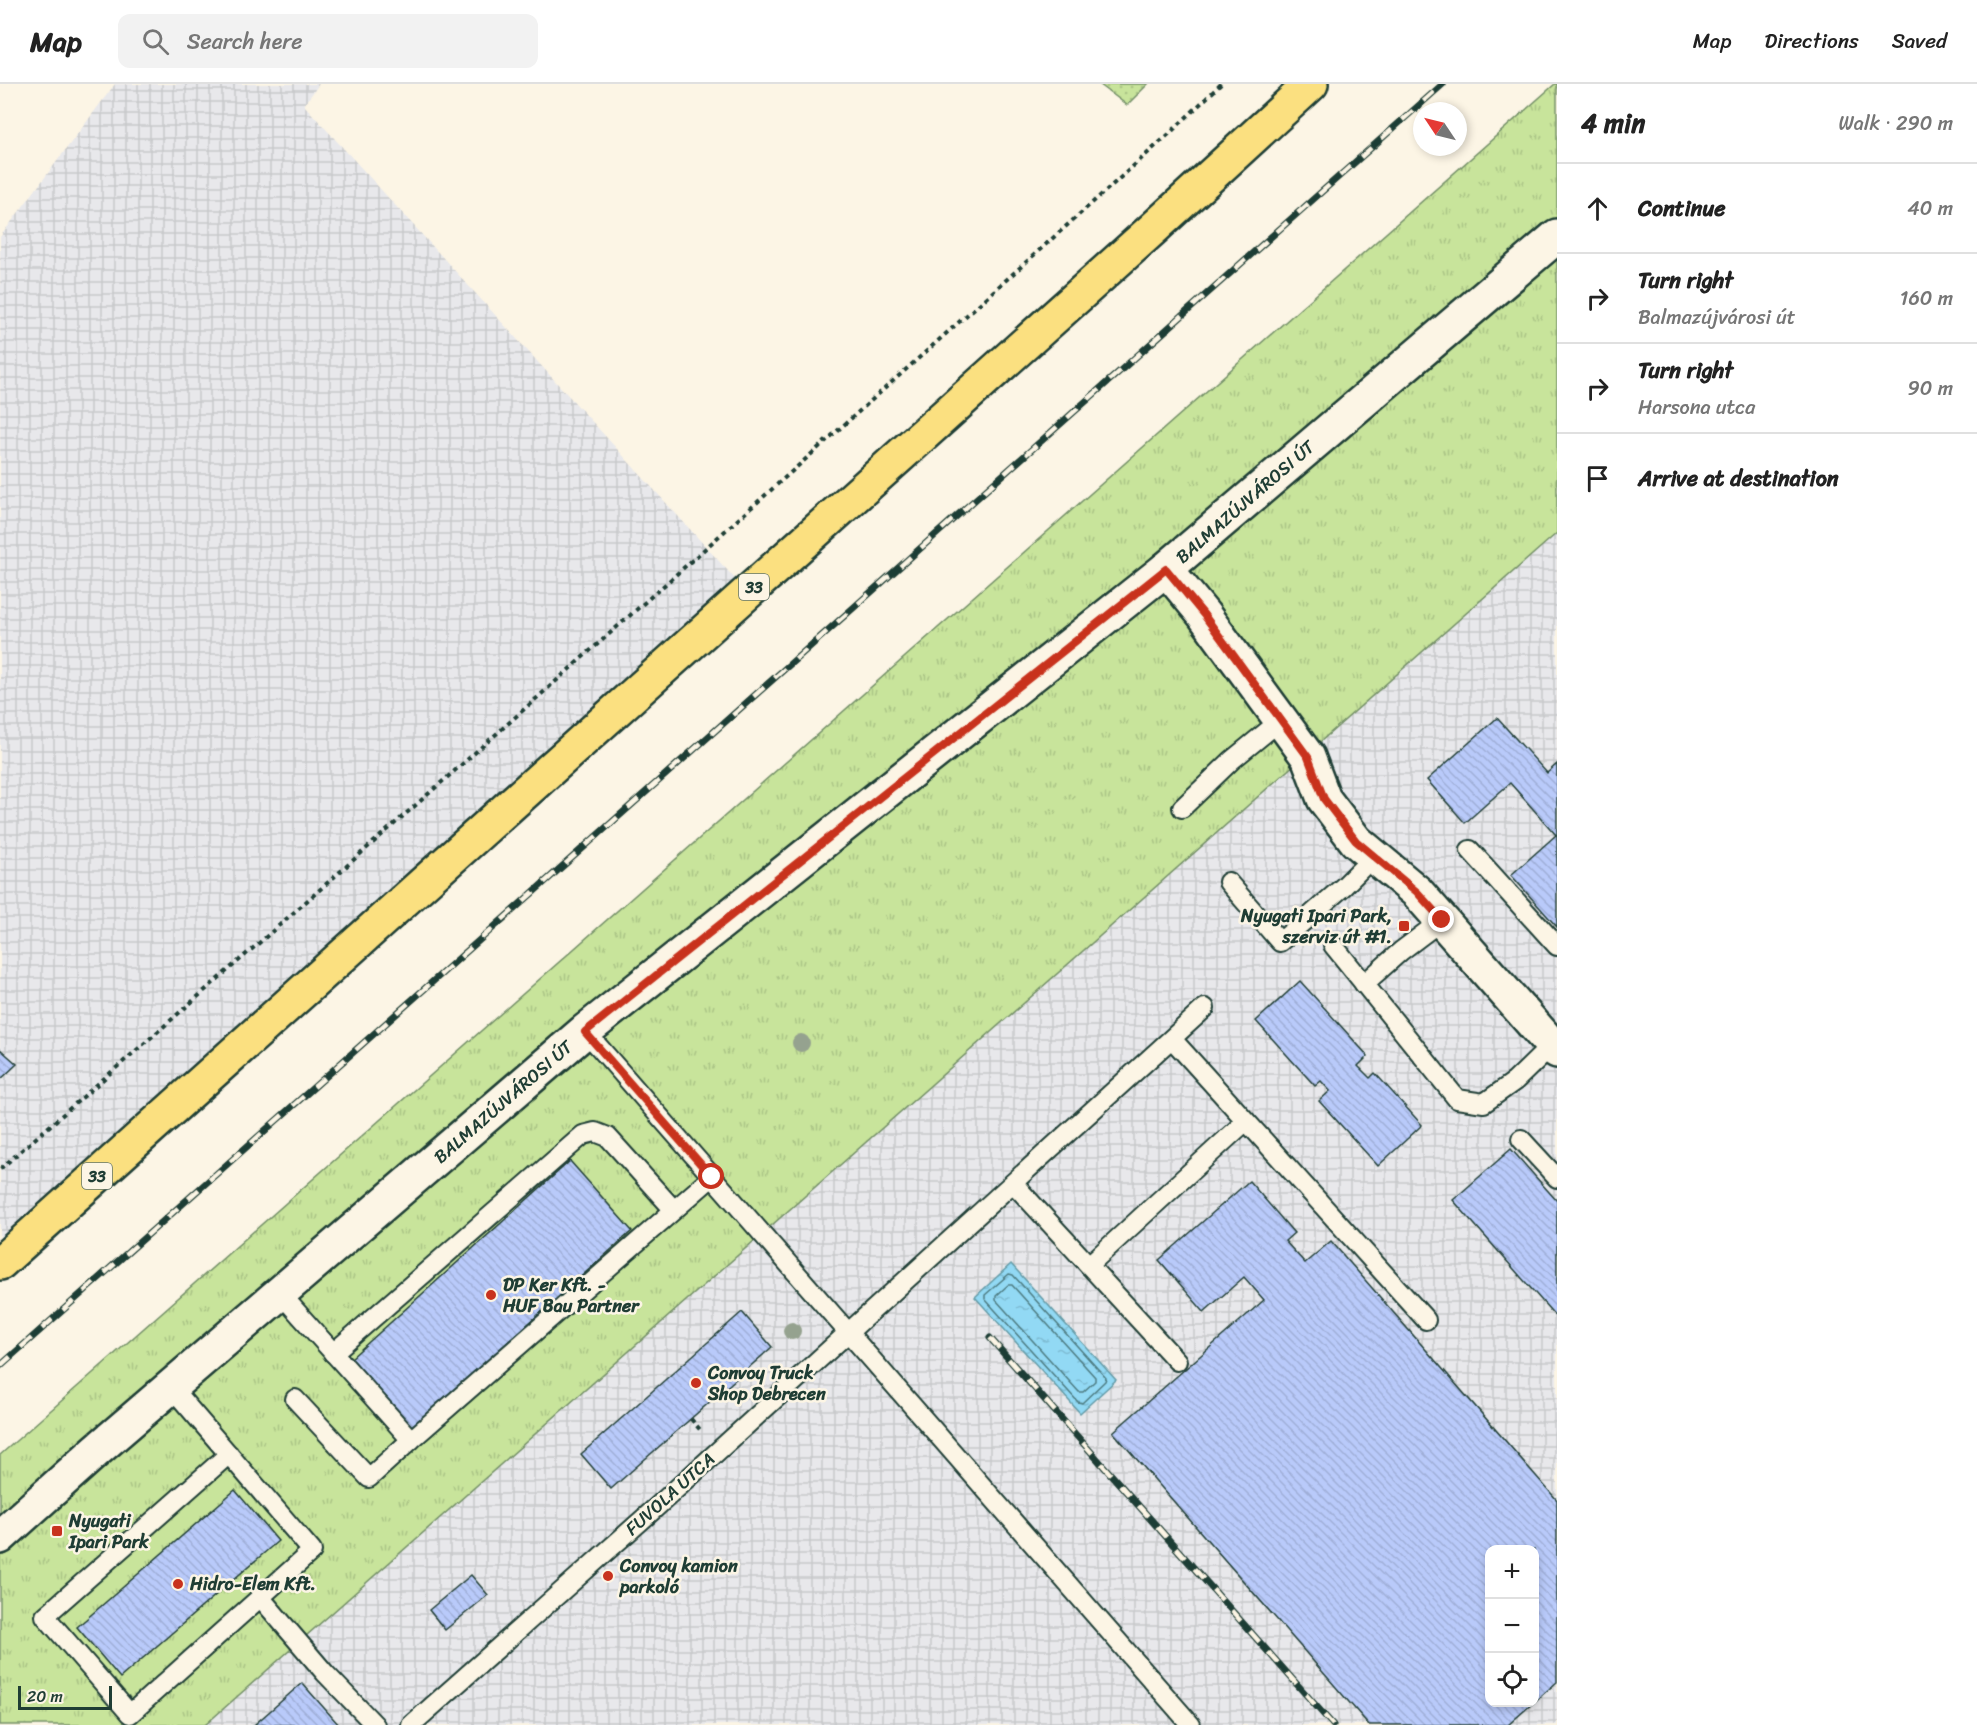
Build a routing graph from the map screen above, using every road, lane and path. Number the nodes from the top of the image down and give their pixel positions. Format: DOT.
graph roads {
  1 [pos="1221,84"];
  2 [pos="1311,84"];
  3 [pos="1557,236"];
  4 [pos="1166,569"];
  5 [pos="1281,720"];
  6 [pos="1182,808"];
  7 [pos="1470,850"];
  8 [pos="1374,856"];
  9 [pos="1228,882"];
  10 [pos="1442,920"];
  11 [pos="1333,945"];
  12 [pos="1557,946"];
  13 [pos="1364,984"];
  14 [pos="1205,1008"];
  15 [pos="585,1032"];
  16 [pos="1172,1039"];
  17 [pos="1555,1048"];
  18 [pos="1246,1121"];
  19 [pos="1521,1139"];
  20 [pos="0,1169"];
  21 [pos="712,1177"];
  22 [pos="1557,1178"];
  23 [pos="1013,1183"];
  24 [pos="674,1210"];
  25 [pos="0,1263"];
  26 [pos="1089,1265"];
  27 [pos="280,1293"];
  28 [pos="1426,1320"];
  29 [pos="848,1333"];
  30 [pos="333,1353"];
  31 [pos="1177,1360"];
  32 [pos="171,1387"];
  33 [pos="295,1399"];
  34 [pos="690,1419"];
  35 [pos="703,1432"];
  36 [pos="411,1440"];
  37 [pos="229,1454"];
  38 [pos="0,1537"];
  39 [pos="260,1598"];
  40 [pos="375,1725"];
  41 [pos="411,1725"];
  42 [pos="1191,1725"];
  1 -- 20 [label="path"];
  2 -- 25 [label="main road, 33"];
  3 -- 4 [label="street, BALMAZÚJVÁROSI ÚT"];
  4 -- 5 [label="street"];
  4 -- 15 [label="street, BALMAZÚJVÁROSI ÚT"];
  5 -- 6 [label="lane"];
  5 -- 8 [label="street"];
  7 -- 12 [label="lane"];
  8 -- 9 [label="lane"];
  8 -- 10 [label="street"];
  10 -- 13 [label="lane"];
  10 -- 17 [label="street"];
  11 -- 13 [label="lane"];
  13 -- 17 [label="lane"];
  14 -- 16 [label="lane, FUVOLA UTCA"];
  15 -- 21 [label="lane"];
  15 -- 27 [label="street, BALMAZÚJVÁROSI ÚT"];
  16 -- 18 [label="lane"];
  16 -- 23 [label="lane, FUVOLA UTCA"];
  18 -- 26 [label="lane"];
  18 -- 28 [label="lane"];
  19 -- 22 [label="lane"];
  21 -- 24 [label="lane"];
  21 -- 29 [label="lane"];
  23 -- 26 [label="lane"];
  23 -- 29 [label="lane, FUVOLA UTCA"];
  24 -- 30 [label="lane"];
  24 -- 36 [label="lane"];
  26 -- 31 [label="lane"];
  27 -- 30 [label="lane"];
  27 -- 32 [label="street, BALMAZÚJVÁROSI ÚT"];
  29 -- 41 [label="lane, FUVOLA UTCA"];
  29 -- 42 [label="lane"];
  30 -- 36 [label="lane"];
  32 -- 37 [label="lane"];
  32 -- 38 [label="street, BALMAZÚJVÁROSI ÚT"];
  33 -- 36 [label="lane"];
  34 -- 35 [label="path"];
  37 -- 39 [label="lane"];
  37 -- 39 [label="lane"];
  39 -- 40 [label="lane"];
}
